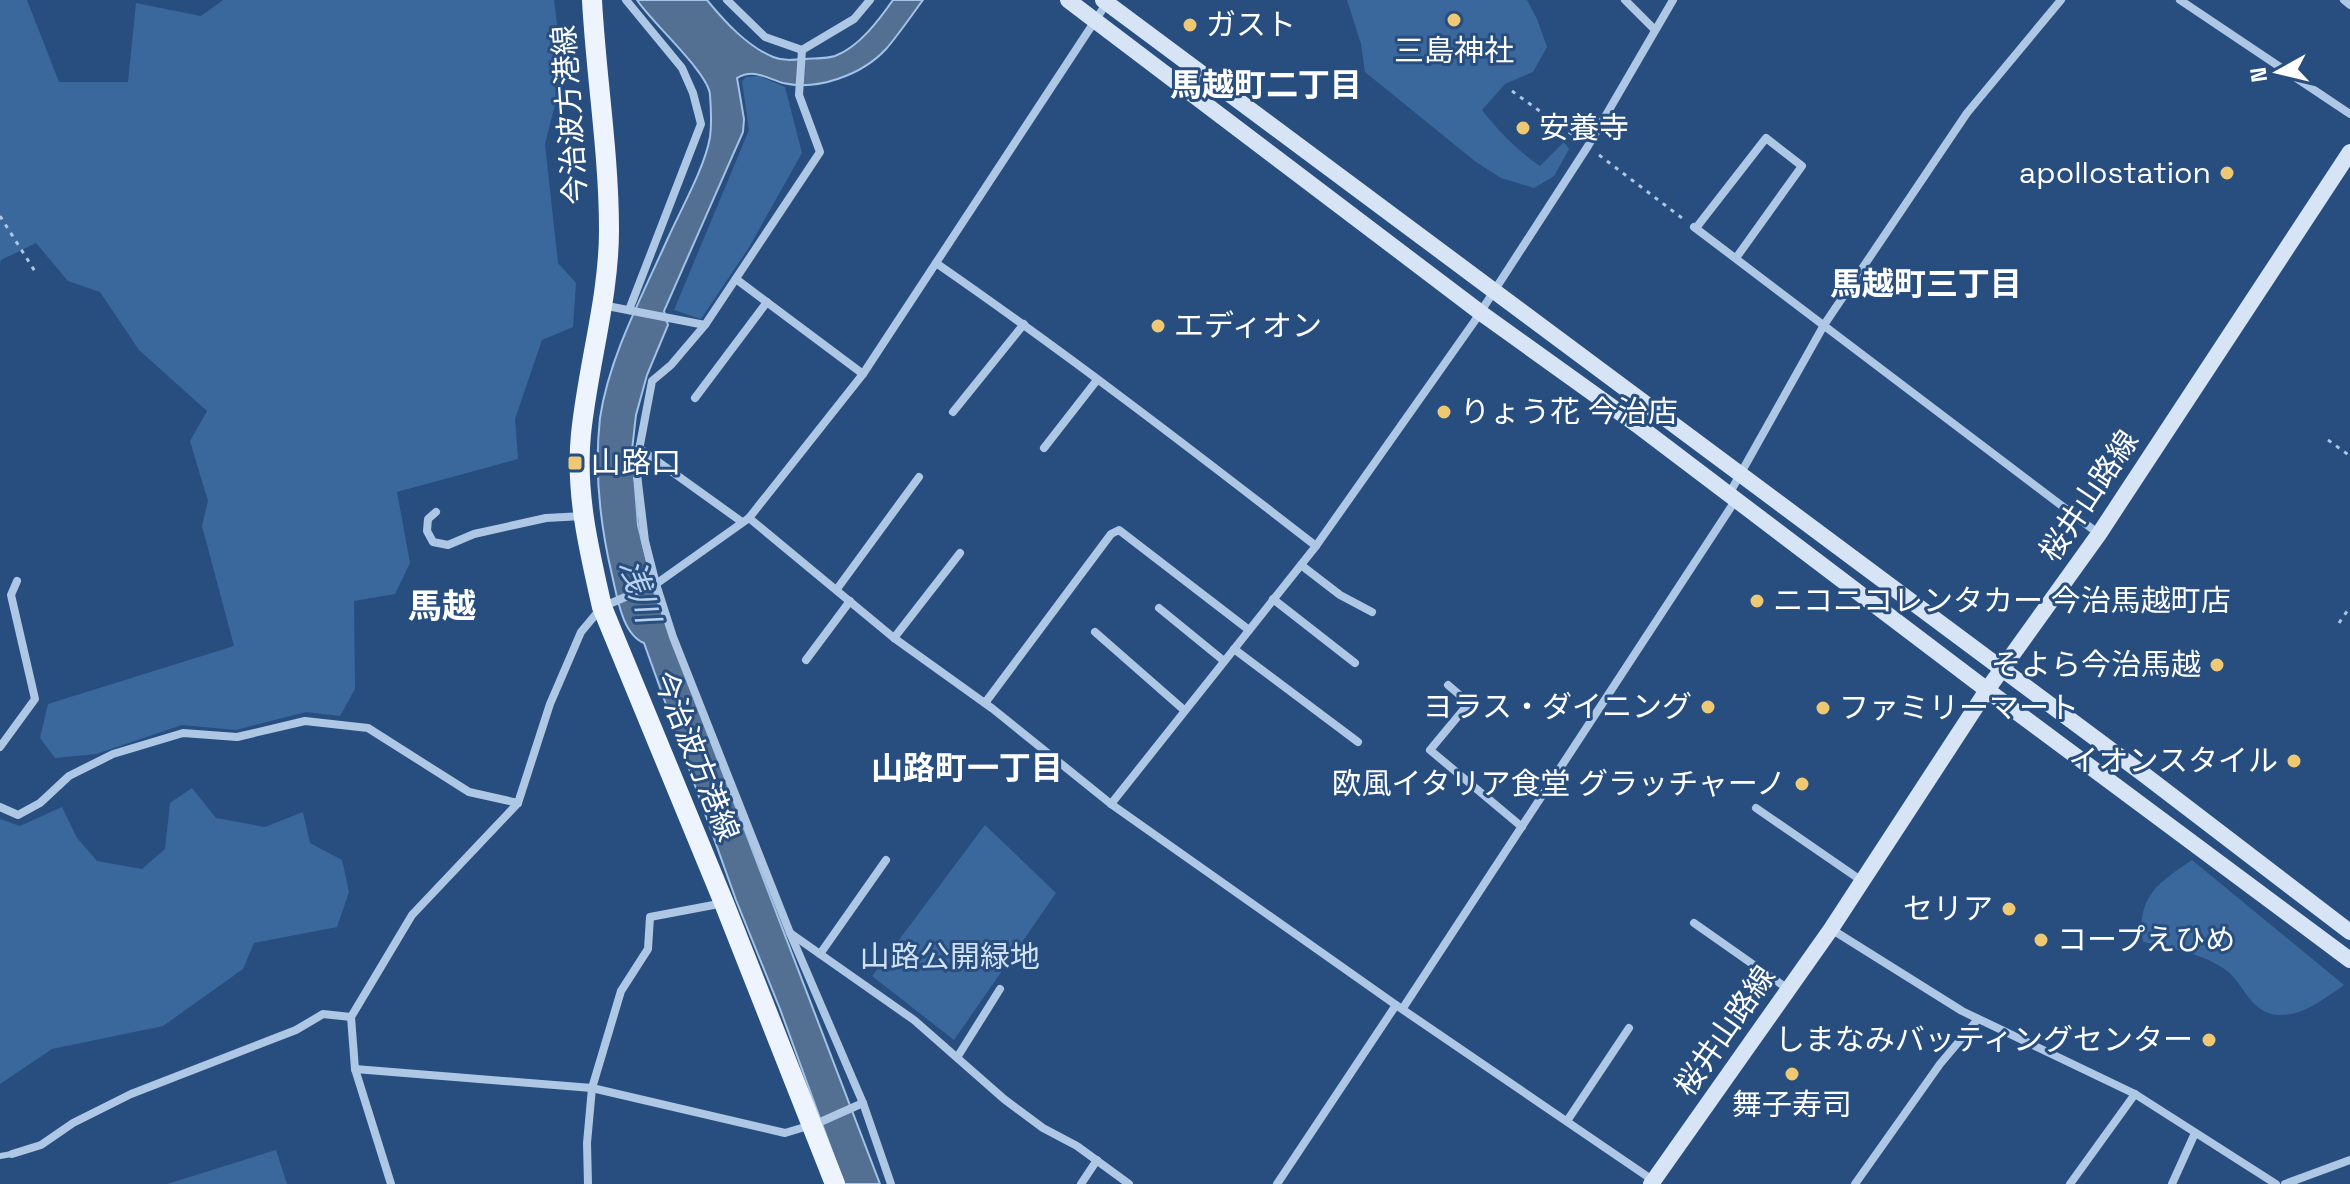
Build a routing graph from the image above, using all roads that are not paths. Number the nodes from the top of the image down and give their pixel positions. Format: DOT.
graph roads {
  1 [pos="592,0"];
  2 [pos="626,0"];
  3 [pos="727,0"];
  4 [pos="870,0"];
  5 [pos="1068,0"];
  6 [pos="1625,0"];
  7 [pos="1673,0"];
  8 [pos="2061,0"];
  9 [pos="2180,0"];
  10 [pos="2344,0"];
  11 [pos="1106,1"];
  12 [pos="2350,5"];
  13 [pos="1096,20"];
  14 [pos="1655,30"];
  15 [pos="802,51"];
  16 [pos="2350,114"];
  17 [pos="2350,152"];
  18 [pos="2344,173"];
  19 [pos="1736,258"];
  20 [pos="936,263"];
  21 [pos="736,279"];
  22 [pos="1495,291"];
  23 [pos="767,302"];
  24 [pos="602,305"];
  25 [pos="629,310"];
  26 [pos="1481,313"];
  27 [pos="1024,324"];
  28 [pos="705,325"];
  29 [pos="1824,325"];
  30 [pos="863,374"];
  31 [pos="1097,380"];
  32 [pos="695,398"];
  33 [pos="953,412"];
  34 [pos="639,448"];
  35 [pos="1044,448"];
  36 [pos="1742,476"];
  37 [pos="919,477"];
  38 [pos="1732,499"];
  39 [pos="436,512"];
  40 [pos="584,516"];
  41 [pos="746,520"];
  42 [pos="2099,534"];
  43 [pos="1316,546"];
  44 [pos="960,553"];
  45 [pos="1301,565"];
  46 [pos="17,581"];
  47 [pos="656,584"];
  48 [pos="837,589"];
  49 [pos="1273,599"];
  50 [pos="850,601"];
  51 [pos="602,607"];
  52 [pos="1159,608"];
  53 [pos="1372,612"];
  54 [pos="1249,630"];
  55 [pos="1095,632"];
  56 [pos="894,638"];
  57 [pos="1234,649"];
  58 [pos="806,660"];
  59 [pos="1224,661"];
  60 [pos="1355,663"];
  61 [pos="2002,669"];
  62 [pos="1448,685"];
  63 [pos="1987,690"];
  64 [pos="985,703"];
  65 [pos="1184,710"];
  66 [pos="1358,742"];
  67 [pos="0,747"];
  68 [pos="518,803"];
  69 [pos="1111,804"];
  70 [pos="0,807"];
  71 [pos="1756,808"];
  72 [pos="1522,827"];
  73 [pos="886,860"];
  74 [pos="1862,881"];
  75 [pos="724,903"];
  76 [pos="1694,923"];
  77 [pos="1831,929"];
  78 [pos="2350,932"];
  79 [pos="790,933"];
  80 [pos="820,954"];
  81 [pos="2350,960"];
  82 [pos="1000,989"];
  83 [pos="1788,989"];
  84 [pos="1400,1006"];
  85 [pos="351,1017"];
  86 [pos="1978,1019"];
  87 [pos="1629,1028"];
  88 [pos="958,1056"];
  89 [pos="355,1069"];
  90 [pos="592,1088"];
  91 [pos="2135,1094"];
  92 [pos="861,1104"];
  93 [pos="1567,1121"];
  94 [pos="815,1124"];
  95 [pos="2195,1133"];
  96 [pos="12,1154"];
  97 [pos="0,1156"];
  98 [pos="1097,1160"];
  99 [pos="2350,1160"];
  100 [pos="1654,1183"];
  101 [pos="391,1184"];
  102 [pos="588,1184"];
  103 [pos="835,1184"];
  104 [pos="891,1184"];
  105 [pos="1081,1184"];
  106 [pos="1129,1184"];
  107 [pos="1277,1184"];
  108 [pos="1855,1184"];
  109 [pos="2070,1184"];
  110 [pos="2172,1184"];
  111 [pos="2276,1184"];
  112 [pos="2285,1184"];
  1 -- 24 [label="main road, 今治波方港線"];
  2 -- 25 [label="street"];
  3 -- 15 [label="street"];
  4 -- 15 [label="street"];
  5 -- 13 [label="street"];
  6 -- 14 [label="street"];
  7 -- 14 [label="street"];
  8 -- 29 [label="street"];
  9 -- 16 [label="street"];
  10 -- 12 [label="street"];
  11 -- 13 [label="street"];
  11 -- 22 [label="street"];
  13 -- 20 [label="street"];
  13 -- 26 [label="street"];
  14 -- 22 [label="street"];
  15 -- 21 [label="street"];
  17 -- 18 [label="street, 桜井山路線"];
  18 -- 42 [label="street, 桜井山路線"];
  19 -- 19 [label="street"];
  19 -- 29 [label="street"];
  20 -- 27 [label="street"];
  20 -- 30 [label="street"];
  21 -- 23 [label="street"];
  21 -- 28 [label="street"];
  22 -- 26 [label="street"];
  22 -- 36 [label="street"];
  23 -- 30 [label="street"];
  23 -- 32 [label="street"];
  24 -- 25 [label="street"];
  24 -- 40 [label="main road, 今治波方港線"];
  25 -- 28 [label="street"];
  26 -- 38 [label="street"];
  26 -- 43 [label="street"];
  27 -- 31 [label="street"];
  27 -- 33 [label="street"];
  28 -- 34 [label="street"];
  29 -- 36 [label="street"];
  29 -- 42 [label="street"];
  30 -- 41 [label="street"];
  31 -- 35 [label="street"];
  31 -- 43 [label="street"];
  34 -- 41 [label="street"];
  34 -- 47 [label="street"];
  36 -- 38 [label="street"];
  36 -- 61 [label="street"];
  37 -- 48 [label="street"];
  38 -- 63 [label="street"];
  38 -- 72 [label="street"];
  39 -- 40 [label="street"];
  40 -- 51 [label="main road, 今治波方港線"];
  41 -- 47 [label="street"];
  41 -- 48 [label="street"];
  42 -- 61 [label="street, 桜井山路線"];
  43 -- 45 [label="street"];
  44 -- 56 [label="street"];
  45 -- 49 [label="street"];
  45 -- 53 [label="street"];
  46 -- 67 [label="street"];
  47 -- 51 [label="street"];
  47 -- 79 [label="street"];
  48 -- 50 [label="street"];
  49 -- 54 [label="street"];
  49 -- 60 [label="street"];
  50 -- 56 [label="street"];
  50 -- 58 [label="street"];
  51 -- 68 [label="street"];
  51 -- 75 [label="main road, 今治波方港線"];
  52 -- 59 [label="street"];
  54 -- 57 [label="street"];
  54 -- 64 [label="street"];
  55 -- 65 [label="street"];
  56 -- 64 [label="street"];
  57 -- 59 [label="street"];
  57 -- 66 [label="street"];
  59 -- 65 [label="street"];
  61 -- 63 [label="street, 桜井山路線"];
  61 -- 78 [label="street"];
  62 -- 72 [label="street"];
  63 -- 74 [label="street, 桜井山路線"];
  63 -- 81 [label="street"];
  64 -- 69 [label="street"];
  65 -- 69 [label="street"];
  68 -- 70 [label="street"];
  68 -- 85 [label="street"];
  69 -- 84 [label="street"];
  71 -- 74 [label="street"];
  72 -- 84 [label="street"];
  73 -- 80 [label="street"];
  74 -- 77 [label="street, 桜井山路線"];
  75 -- 90 [label="street"];
  75 -- 94 [label="main road, 今治波方港線"];
  76 -- 83 [label="street"];
  77 -- 83 [label="street, 桜井山路線"];
  77 -- 86 [label="street"];
  79 -- 80 [label="street"];
  79 -- 92 [label="street"];
  80 -- 88 [label="street"];
  82 -- 88 [label="street"];
  83 -- 100 [label="street, 桜井山路線"];
  84 -- 93 [label="street"];
  84 -- 107 [label="street"];
  85 -- 89 [label="street"];
  85 -- 96 [label="street"];
  86 -- 91 [label="street"];
  86 -- 108 [label="street"];
  87 -- 93 [label="street"];
  88 -- 98 [label="street"];
  89 -- 90 [label="street"];
  89 -- 101 [label="street"];
  90 -- 94 [label="street"];
  90 -- 102 [label="street"];
  91 -- 95 [label="street"];
  91 -- 109 [label="street"];
  92 -- 94 [label="street"];
  92 -- 104 [label="street"];
  93 -- 100 [label="street"];
  94 -- 103 [label="main road, 今治波方港線"];
  95 -- 110 [label="street"];
  95 -- 111 [label="street"];
  96 -- 97 [label="lane"];
  98 -- 105 [label="street"];
  98 -- 106 [label="street"];
  99 -- 112 [label="street"];
}
